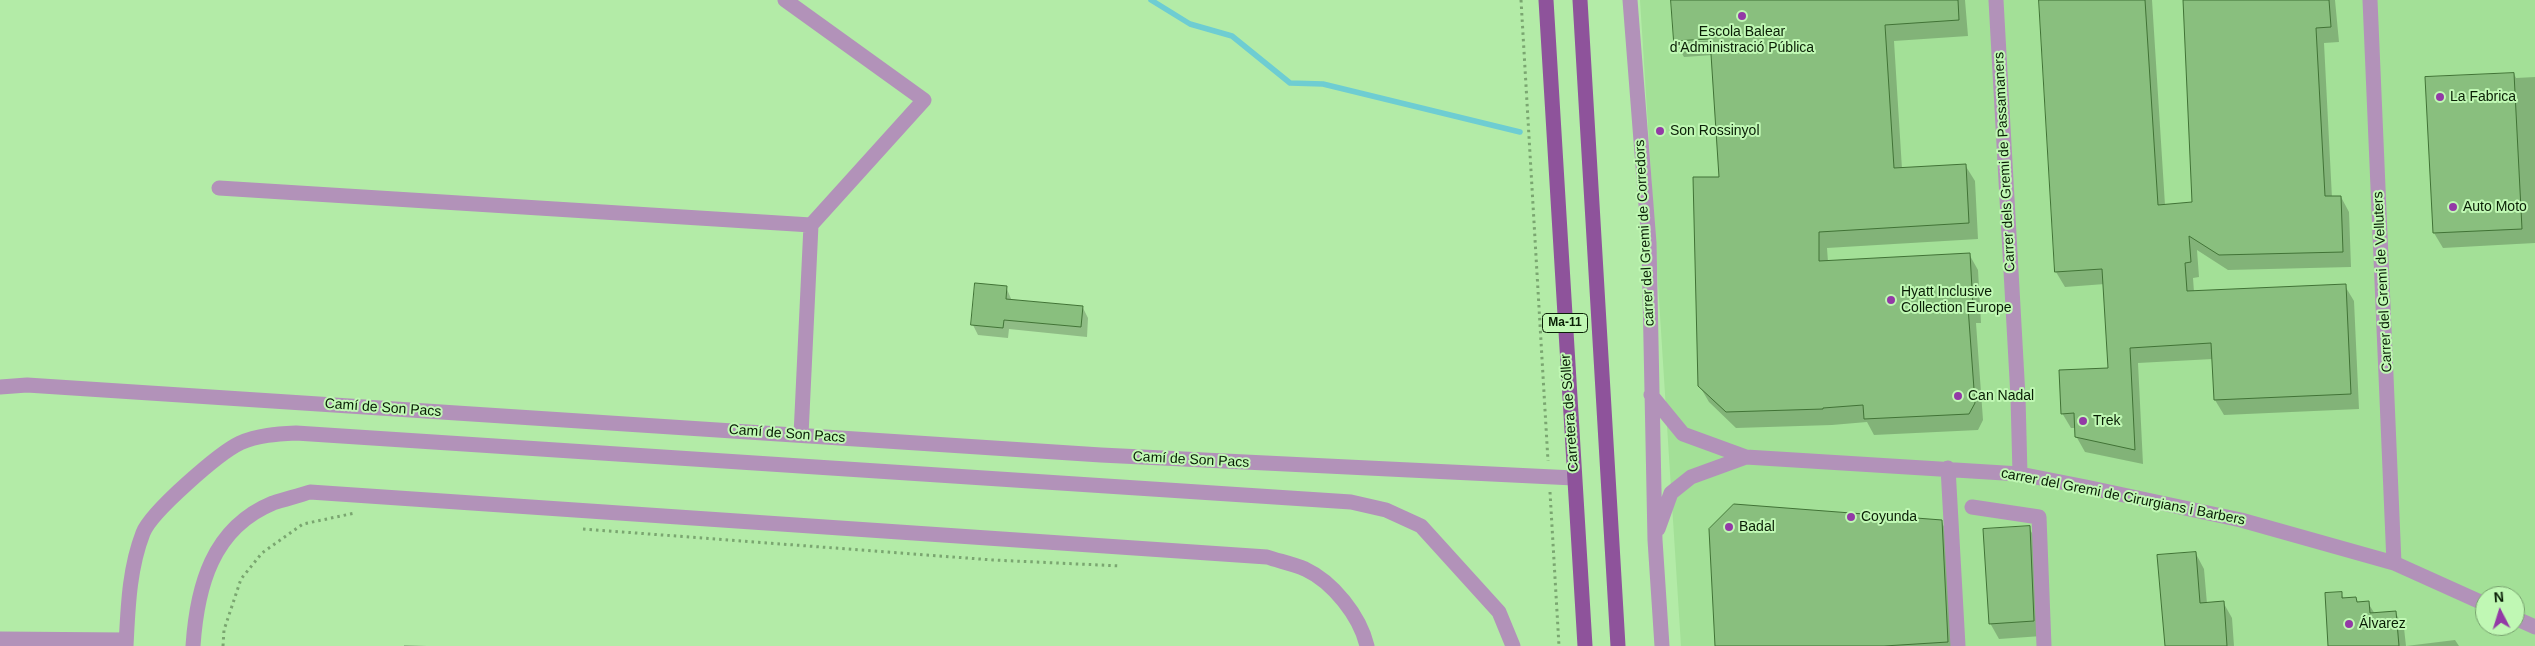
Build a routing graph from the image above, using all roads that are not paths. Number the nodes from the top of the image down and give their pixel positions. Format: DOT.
graph roads {
  1 [pos="785,0"];
  2 [pos="1546,0"];
  3 [pos="1580,0"];
  4 [pos="1630,0"];
  5 [pos="1996,0"];
  6 [pos="2370,0"];
  7 [pos="219,188"];
  8 [pos="811,225"];
  9 [pos="0,387"];
  10 [pos="1652,395"];
  11 [pos="801,435"];
  12 [pos="1746,457"];
  13 [pos="1948,468"];
  14 [pos="2020,474"];
  15 [pos="1574,478"];
  16 [pos="1972,507"];
  17 [pos="1655,540"];
  18 [pos="2394,564"];
  19 [pos="2475,600"];
  20 [pos="0,639"];
  21 [pos="126,643"];
  22 [pos="193,646"];
  23 [pos="1367,646"];
  24 [pos="1513,646"];
  25 [pos="1585,646"];
  26 [pos="1618,646"];
  27 [pos="1662,646"];
  28 [pos="1958,646"];
  29 [pos="2044,646"];
  1 -- 8 [label="street"];
  2 -- 15 [label="main road, Carretera de Sóller / Ma-11"];
  3 -- 26 [label="main road, Ma-11"];
  4 -- 10 [label="street, carrer del Gremi de Corredors"];
  5 -- 14 [label="street, Carrer dels Gremi de Passamaners"];
  6 -- 18 [label="street, Carrer del Gremi de Velluters"];
  7 -- 8 [label="street"];
  8 -- 11 [label="street"];
  9 -- 11 [label="street, Camí de Son Pacs"];
  10 -- 12 [label="street"];
  10 -- 17 [label="street, carrer del Gremi de Corredors"];
  11 -- 15 [label="street, Camí de Son Pacs"];
  12 -- 13 [label="street, carrer del Gremi de Cirurgians i Barbers"];
  12 -- 17 [label="street"];
  13 -- 14 [label="street, carrer del Gremi de Cirurgians i Barbers"];
  13 -- 28 [label="street"];
  14 -- 18 [label="street, carrer del Gremi de Cirurgians i Barbers"];
  15 -- 25 [label="main road, Carretera de Sóller / Ma-11"];
  16 -- 29 [label="street"];
  17 -- 27 [label="street, carrer del Gremi de Corredors"];
  18 -- 19 [label="street, carrer del Gremi de Cirurgians i Barbers"];
  20 -- 21 [label="street"];
  21 -- 24 [label="street"];
  22 -- 23 [label="street"];
}
